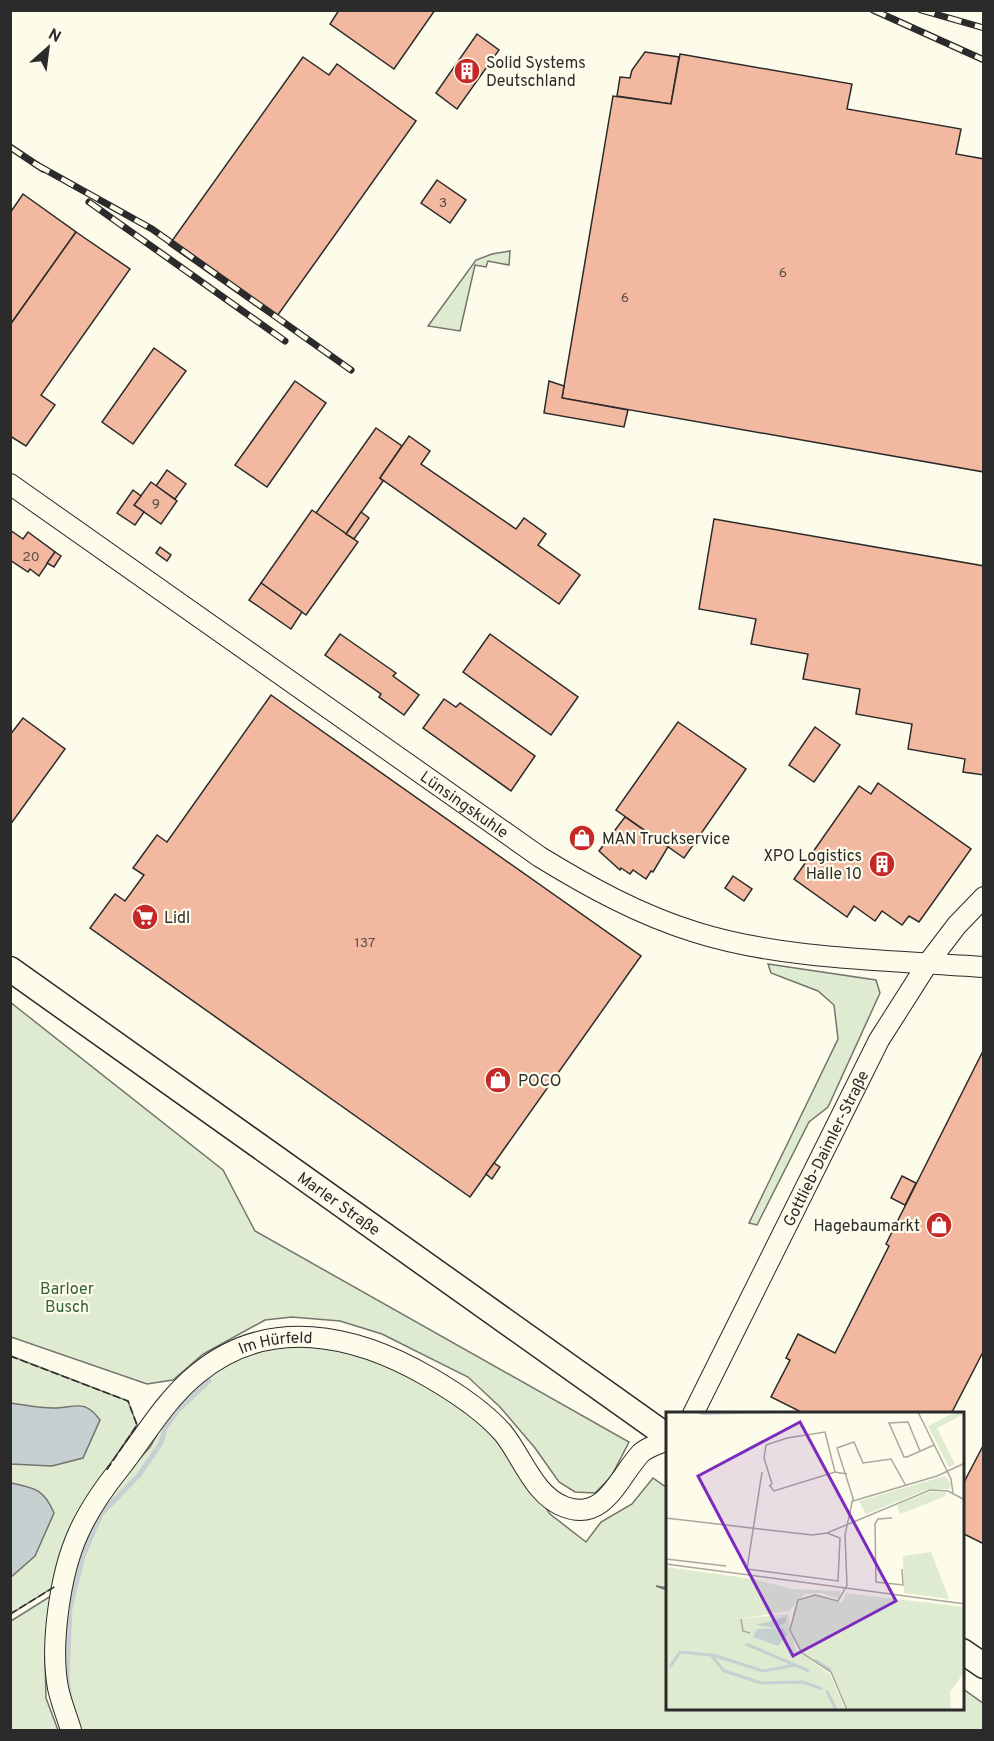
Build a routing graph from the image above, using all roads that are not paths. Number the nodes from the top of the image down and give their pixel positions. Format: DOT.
graph roads {
  1 [pos="10,484"];
  2 [pos="984,897"];
  3 [pos="928,963"];
  4 [pos="984,967"];
  5 [pos="10,969"];
  6 [pos="694,1412"];
  7 [pos="666,1437"];
  8 [pos="666,1439"];
  9 [pos="964,1652"];
  10 [pos="984,1666"];
  11 [pos="71,1731"];
  1 -- 3 [label="street, Lünsingskuhle"];
  2 -- 3 [label="street, Gottlieb-Daimler-Straße"];
  3 -- 4 [label="street, Lünsingskuhle"];
  3 -- 6 [label="street, Gottlieb-Daimler-Straße"];
  5 -- 7 [label="main road, Marler Straße"];
  8 -- 11 [label="street, Im Hürfeld"];
  9 -- 10 [label="main road"];
}
